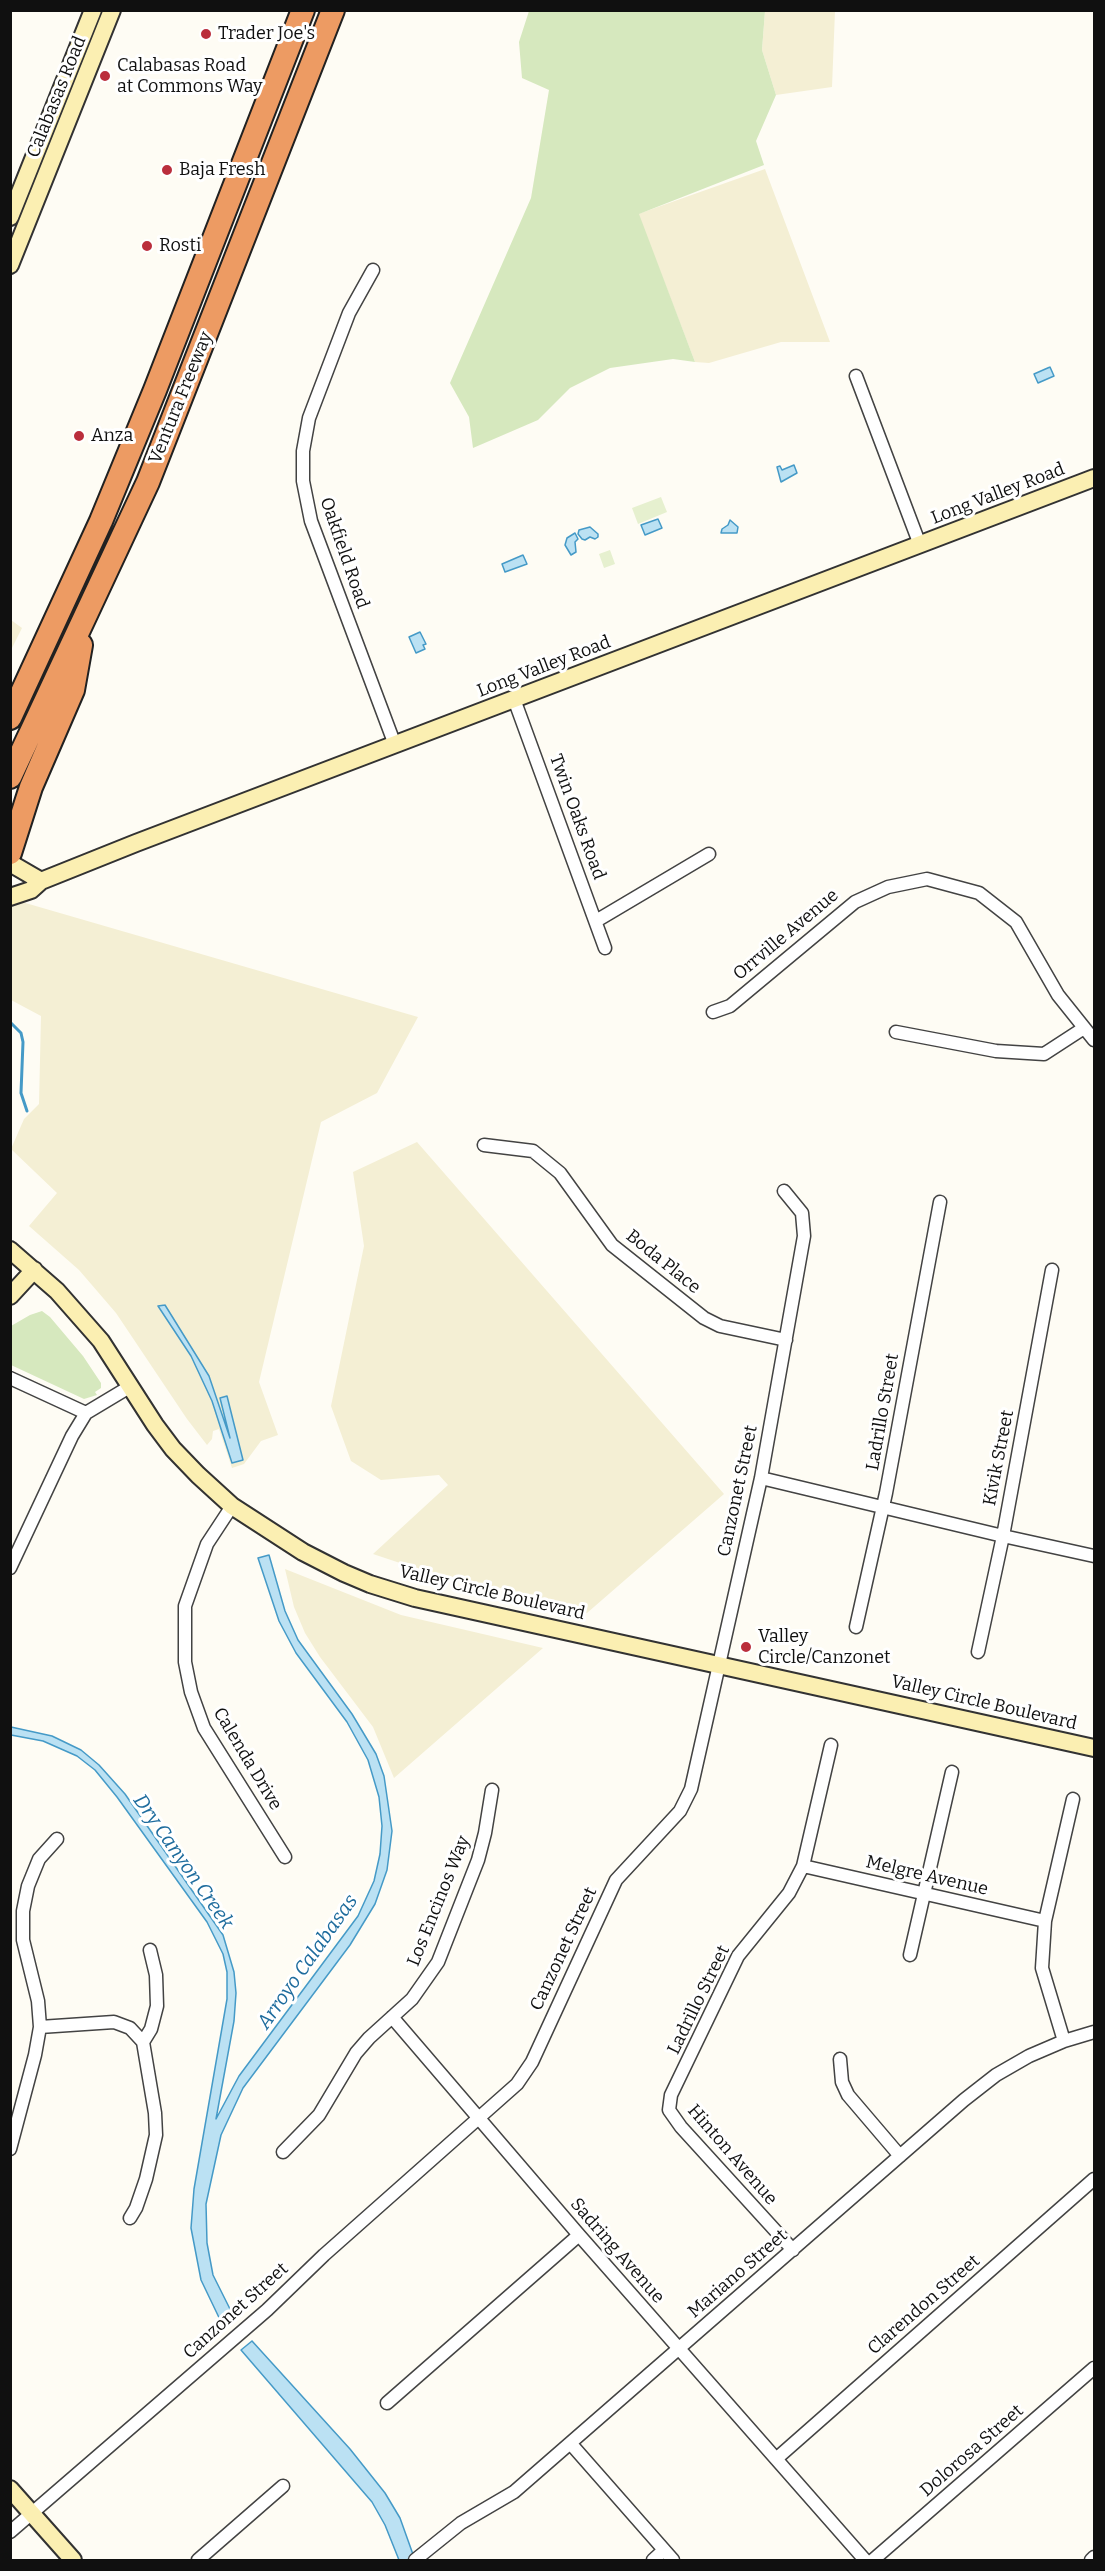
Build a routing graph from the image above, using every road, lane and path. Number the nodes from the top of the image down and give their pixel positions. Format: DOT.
graph roads {
  1 [pos="93,10"];
  2 [pos="112,10"];
  3 [pos="303,10"];
  4 [pos="333,10"];
  5 [pos="60,93"];
  6 [pos="77,100"];
  7 [pos="10,217"];
  8 [pos="15,238"];
  9 [pos="10,265"];
  10 [pos="373,270"];
  11 [pos="856,376"];
  12 [pos="1095,478"];
  13 [pos="920,545"];
  14 [pos="86,616"];
  15 [pos="54,623"];
  16 [pos="10,682"];
  17 [pos="514,699"];
  18 [pos="10,718"];
  19 [pos="395,745"];
  20 [pos="10,777"];
  21 [pos="10,853"];
  22 [pos="709,854"];
  23 [pos="10,863"];
  24 [pos="41,881"];
  25 [pos="10,897"];
  26 [pos="596,921"];
  27 [pos="605,948"];
  28 [pos="713,1012"];
  29 [pos="1084,1028"];
  30 [pos="896,1032"];
  31 [pos="1095,1040"];
  32 [pos="484,1145"];
  33 [pos="784,1191"];
  34 [pos="940,1202"];
  35 [pos="10,1250"];
  36 [pos="34,1270"];
  37 [pos="1052,1270"];
  38 [pos="10,1296"];
  39 [pos="786,1340"];
  40 [pos="10,1378"];
  41 [pos="130,1386"];
  42 [pos="86,1413"];
  43 [pos="761,1478"];
  44 [pos="232,1506"];
  45 [pos="883,1507"];
  46 [pos="1003,1536"];
  47 [pos="1095,1556"];
  48 [pos="10,1568"];
  49 [pos="856,1627"];
  50 [pos="978,1652"];
  51 [pos="720,1663"];
  52 [pos="831,1745"];
  53 [pos="1095,1748"];
  54 [pos="952,1772"];
  55 [pos="492,1790"];
  56 [pos="1073,1799"];
  57 [pos="57,1839"];
  58 [pos="285,1857"];
  59 [pos="802,1866"];
  60 [pos="923,1894"];
  61 [pos="1045,1920"];
  62 [pos="150,1950"];
  63 [pos="910,1955"];
  64 [pos="392,2017"];
  65 [pos="40,2026"];
  66 [pos="1095,2032"];
  67 [pos="1064,2041"];
  68 [pos="143,2042"];
  69 [pos="840,2059"];
  70 [pos="669,2110"];
  71 [pos="478,2119"];
  72 [pos="10,2149"];
  73 [pos="283,2152"];
  74 [pos="900,2156"];
  75 [pos="1095,2179"];
  76 [pos="130,2218"];
  77 [pos="579,2235"];
  78 [pos="793,2250"];
  79 [pos="680,2349"];
  80 [pos="1095,2368"];
  81 [pos="387,2403"];
  82 [pos="570,2444"];
  83 [pos="776,2459"];
  84 [pos="284,2486"];
  85 [pos="10,2489"];
  86 [pos="32,2513"];
  87 [pos="10,2532"];
  88 [pos="664,2550"];
  89 [pos="1095,2557"];
  90 [pos="417,2559"];
  91 [pos="73,2560"];
  92 [pos="198,2560"];
  93 [pos="653,2560"];
  94 [pos="673,2560"];
  95 [pos="865,2560"];
  96 [pos="873,2560"];
  97 [pos="1091,2560"];
  1 -- 5 [label="main road, Calabasas Road"];
  2 -- 6 [label="main road, Calabasas Road"];
  3 -- 15 [label="highway, Ventura Freeway"];
  4 -- 14 [label="highway, Ventura Freeway"];
  5 -- 6 [label="main road"];
  5 -- 7 [label="main road, Calabasas Road"];
  6 -- 8 [label="main road, Calabasas Road"];
  8 -- 9 [label="main road, Calabasas Road"];
  10 -- 19 [label="street, Oakfield Road"];
  11 -- 13 [label="street"];
  12 -- 13 [label="main road, Long Valley Road"];
  13 -- 17 [label="main road, Long Valley Road"];
  14 -- 20 [label="highway, Ventura Freeway"];
  14 -- 21 [label="highway"];
  15 -- 16 [label="highway"];
  15 -- 18 [label="highway, Ventura Freeway"];
  17 -- 19 [label="main road, Long Valley Road"];
  17 -- 26 [label="street, Twin Oaks Road"];
  19 -- 24 [label="main road, Long Valley Road"];
  22 -- 26 [label="street"];
  23 -- 24 [label="main road"];
  24 -- 25 [label="main road, Long Valley Road"];
  26 -- 27 [label="street, Twin Oaks Road"];
  28 -- 29 [label="street, Orrville Avenue"];
  29 -- 30 [label="street"];
  29 -- 31 [label="street, Orrville Avenue"];
  32 -- 39 [label="street, Boda Place"];
  33 -- 39 [label="street, Canzonet Street"];
  34 -- 45 [label="street, Ladrillo Street"];
  35 -- 36 [label="main road, Valley Circle Boulevard"];
  36 -- 38 [label="main road"];
  36 -- 41 [label="main road, Valley Circle Boulevard"];
  37 -- 46 [label="street, Kivik Street"];
  39 -- 43 [label="street, Canzonet Street"];
  40 -- 42 [label="street"];
  41 -- 42 [label="street"];
  41 -- 44 [label="main road, Valley Circle Boulevard"];
  42 -- 48 [label="street"];
  43 -- 45 [label="street"];
  43 -- 51 [label="street, Canzonet Street"];
  44 -- 51 [label="main road, Valley Circle Boulevard"];
  44 -- 58 [label="street, Calenda Drive"];
  45 -- 46 [label="street"];
  45 -- 49 [label="street, Ladrillo Street"];
  46 -- 47 [label="street"];
  46 -- 50 [label="street, Kivik Street"];
  51 -- 53 [label="main road, Valley Circle Boulevard"];
  51 -- 71 [label="street, Canzonet Street"];
  52 -- 59 [label="street, Ladrillo Street"];
  54 -- 60 [label="street"];
  55 -- 64 [label="street, Los Encinos Way"];
  56 -- 61 [label="street"];
  57 -- 65 [label="street"];
  59 -- 60 [label="street, Melgre Avenue"];
  59 -- 70 [label="street, Ladrillo Street"];
  60 -- 61 [label="street, Melgre Avenue"];
  60 -- 63 [label="street"];
  61 -- 67 [label="street"];
  62 -- 68 [label="street"];
  64 -- 71 [label="street, Sadring Avenue"];
  64 -- 73 [label="street, Los Encinos Way"];
  65 -- 68 [label="street"];
  65 -- 72 [label="street"];
  66 -- 67 [label="street, Mariano Street"];
  67 -- 74 [label="street, Mariano Street"];
  68 -- 76 [label="street"];
  69 -- 74 [label="street"];
  70 -- 78 [label="street, Hinton Avenue"];
  71 -- 77 [label="street, Sadring Avenue"];
  71 -- 86 [label="street, Canzonet Street"];
  74 -- 78 [label="street, Mariano Street"];
  75 -- 83 [label="street, Clarendon Street"];
  77 -- 79 [label="street, Sadring Avenue"];
  77 -- 81 [label="street"];
  78 -- 79 [label="street, Mariano Street"];
  79 -- 82 [label="street, Mariano Street"];
  79 -- 83 [label="street, Sadring Avenue"];
  80 -- 96 [label="street, Dolorosa Street"];
  82 -- 88 [label="street"];
  82 -- 90 [label="street, Mariano Street"];
  83 -- 95 [label="street, Sadring Avenue"];
  84 -- 92 [label="street"];
  85 -- 86 [label="main road"];
  86 -- 87 [label="street, Canzonet Street"];
  86 -- 91 [label="main road"];
  88 -- 93 [label="street"];
  88 -- 94 [label="street"];
  89 -- 97 [label="street"];
}
